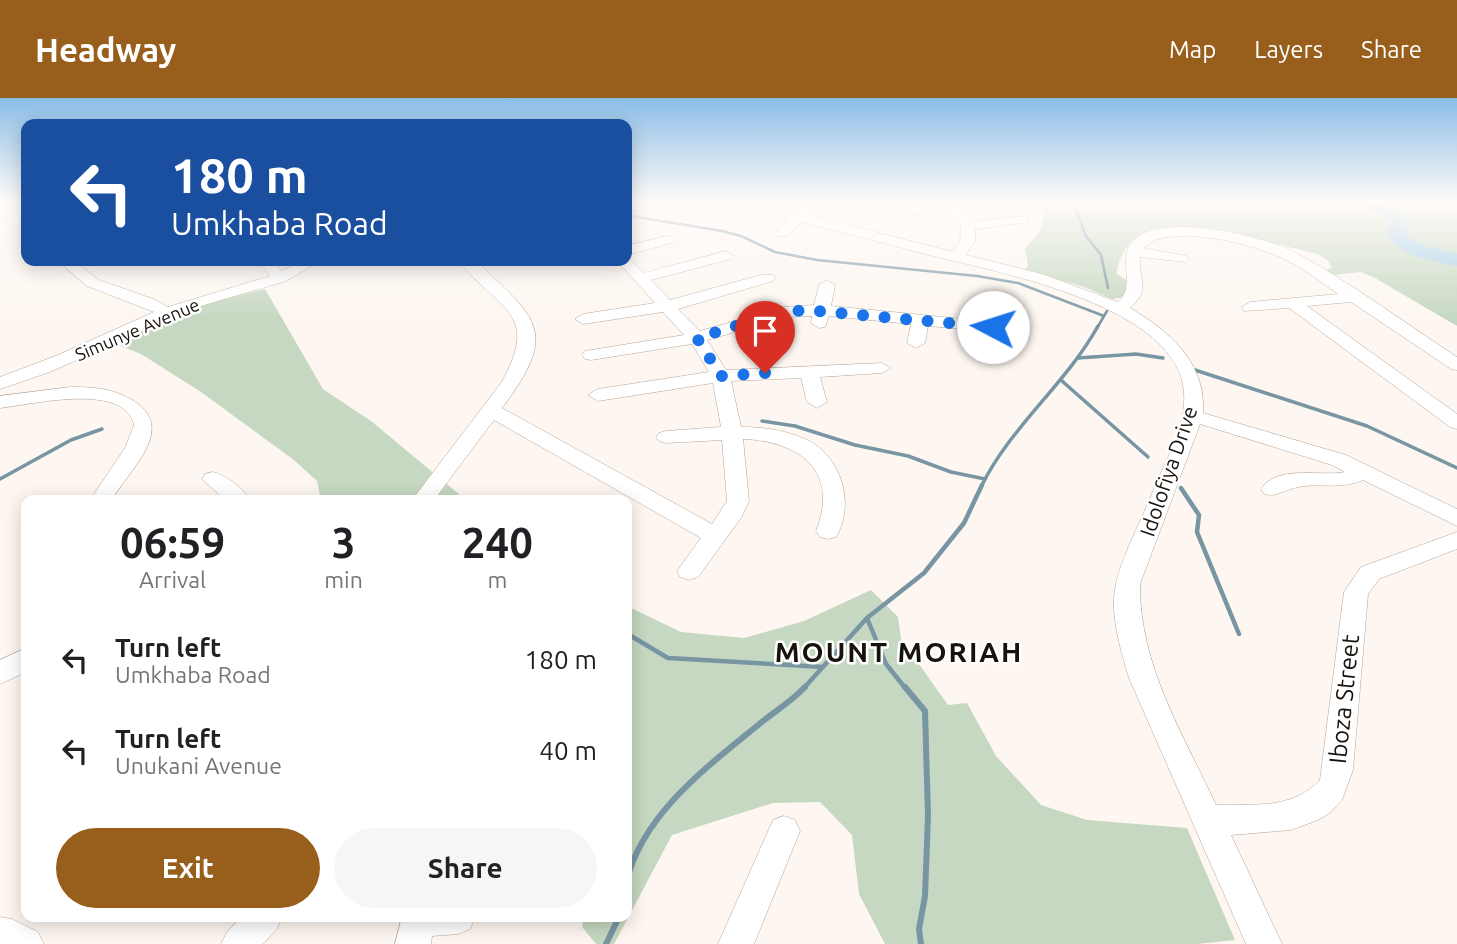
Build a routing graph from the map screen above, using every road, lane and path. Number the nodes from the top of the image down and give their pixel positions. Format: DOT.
graph roads {
  1 [pos="661,241"];
  2 [pos="908,241"];
  3 [pos="967,241"];
  4 [pos="1142,241"];
  5 [pos="1249,241"];
  6 [pos="632,249"];
  7 [pos="1134,251"];
  8 [pos="726,256"];
  9 [pos="957,257"];
  10 [pos="1181,259"];
  11 [pos="71,266"];
  12 [pos="270,266"];
  13 [pos="303,266"];
  14 [pos="472,266"];
  15 [pos="629,266"];
  16 [pos="280,278"];
  17 [pos="642,278"];
  18 [pos="767,278"];
  19 [pos="827,285"];
  20 [pos="1354,297"];
  21 [pos="1292,303"];
  22 [pos="669,306"];
  23 [pos="1250,307"];
  24 [pos="1121,308"];
  25 [pos="167,313"];
  26 [pos="821,318"];
  27 [pos="583,319"];
  28 [pos="920,320"];
  29 [pos="697,338"];
  30 [pos="916,343"];
  31 [pos="995,354"];
  32 [pos="591,355"];
  33 [pos="1457,365"];
  34 [pos="882,368"];
  35 [pos="809,371"];
  36 [pos="721,376"];
  37 [pos="0,383"];
  38 [pos="598,396"];
  39 [pos="0,402"];
  40 [pos="817,402"];
  41 [pos="491,410"];
  42 [pos="1193,416"];
  43 [pos="1457,423"];
  44 [pos="732,434"];
  45 [pos="666,437"];
  46 [pos="1362,471"];
  47 [pos="213,479"];
  48 [pos="1272,489"];
  49 [pos="104,495"];
  50 [pos="233,495"];
  51 [pos="427,495"];
  52 [pos="1457,518"];
  53 [pos="828,531"];
  54 [pos="716,537"];
  55 [pos="1457,540"];
  56 [pos="688,571"];
  57 [pos="21,662"];
  58 [pos="0,673"];
  59 [pos="1207,820"];
  60 [pos="784,831"];
  61 [pos="260,922"];
  62 [pos="437,922"];
  63 [pos="417,927"];
  64 [pos="0,934"];
  65 [pos="26,944"];
  66 [pos="239,944"];
  67 [pos="736,944"];
  68 [pos="1264,944"];
  1 -- 6 [label="street"];
  2 -- 9 [label="street, Idolofiya Drive"];
  3 -- 9 [label="street"];
  4 -- 7 [label="street"];
  5 -- 20 [label="street"];
  7 -- 10 [label="street"];
  7 -- 24 [label="street"];
  8 -- 17 [label="street"];
  9 -- 24 [label="street, Idolofiya Drive"];
  11 -- 25 [label="street"];
  12 -- 16 [label="street"];
  13 -- 16 [label="street, Simunye Avenue"];
  14 -- 41 [label="street"];
  15 -- 17 [label="street"];
  16 -- 25 [label="street, Simunye Avenue"];
  17 -- 22 [label="street"];
  18 -- 22 [label="street"];
  19 -- 26 [label="street"];
  20 -- 21 [label="street"];
  20 -- 33 [label="street"];
  21 -- 23 [label="street"];
  21 -- 43 [label="street"];
  22 -- 27 [label="street"];
  22 -- 29 [label="street"];
  24 -- 42 [label="street, Idolofiya Drive"];
  25 -- 37 [label="street, Simunye Avenue"];
  26 -- 28 [label="street"];
  26 -- 29 [label="street"];
  28 -- 30 [label="street"];
  28 -- 31 [label="street"];
  29 -- 32 [label="street"];
  29 -- 36 [label="street"];
  34 -- 35 [label="street"];
  35 -- 36 [label="street"];
  35 -- 40 [label="street"];
  36 -- 38 [label="street"];
  36 -- 44 [label="street"];
  39 -- 49 [label="street"];
  41 -- 51 [label="street"];
  41 -- 54 [label="street"];
  42 -- 46 [label="street"];
  42 -- 59 [label="street, Idolofiya Drive"];
  44 -- 45 [label="street"];
  44 -- 53 [label="street"];
  44 -- 54 [label="street"];
  46 -- 48 [label="street"];
  46 -- 52 [label="street"];
  47 -- 50 [label="street"];
  54 -- 56 [label="street"];
  55 -- 59 [label="street, Iboza Street"];
  57 -- 58 [label="street"];
  59 -- 68 [label="street, Idolofiya Drive"];
  60 -- 67 [label="street"];
  61 -- 66 [label="street"];
  62 -- 63 [label="street"];
  64 -- 65 [label="street"];
}
